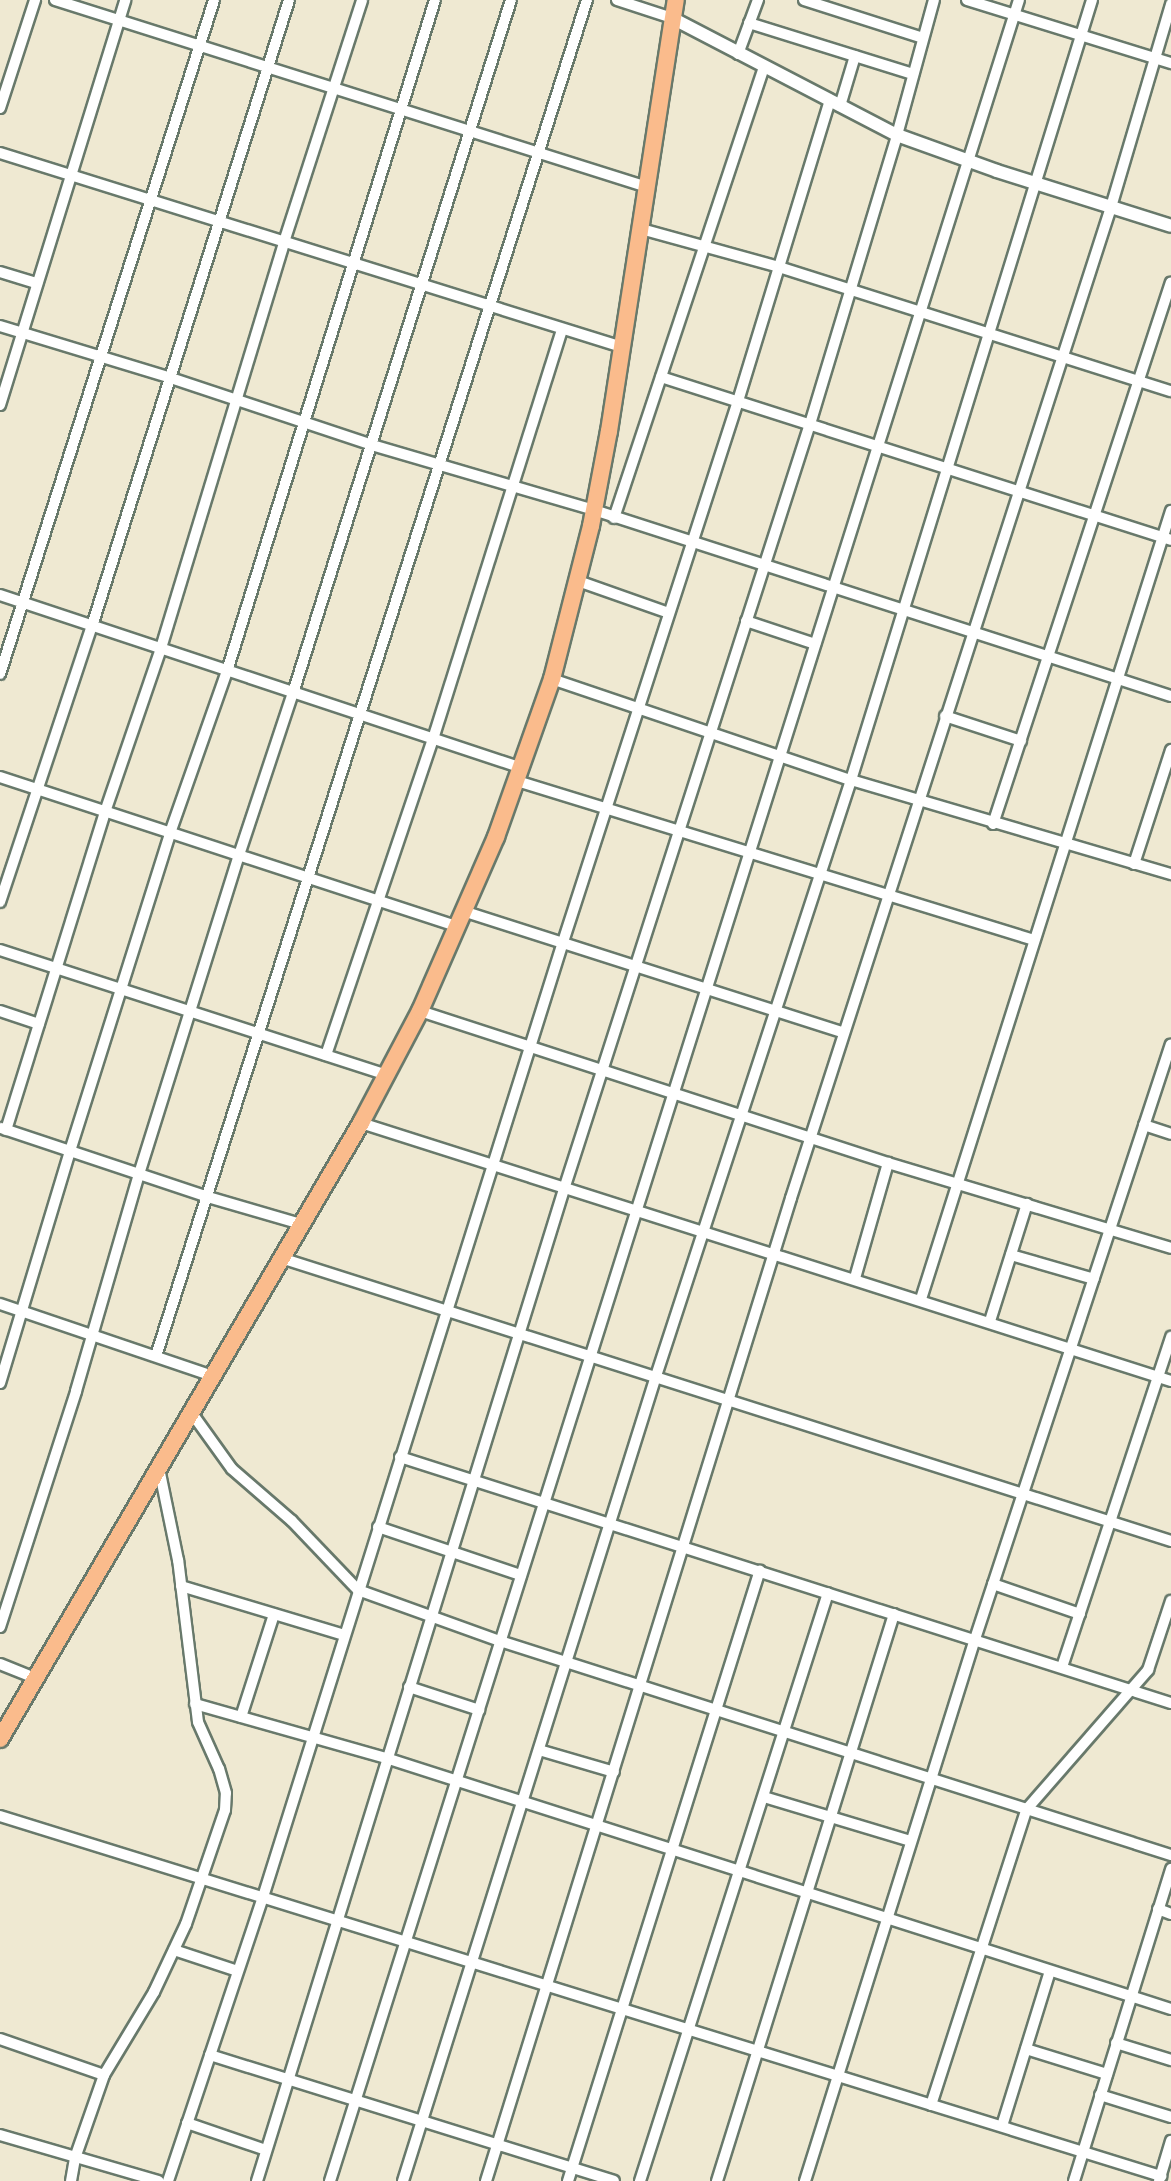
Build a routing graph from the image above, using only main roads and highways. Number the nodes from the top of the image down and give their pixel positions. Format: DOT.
graph roads {
  1 [pos="676,0"];
  2 [pos="0,1739"];
  1 -- 2 [label="main road"];
}
